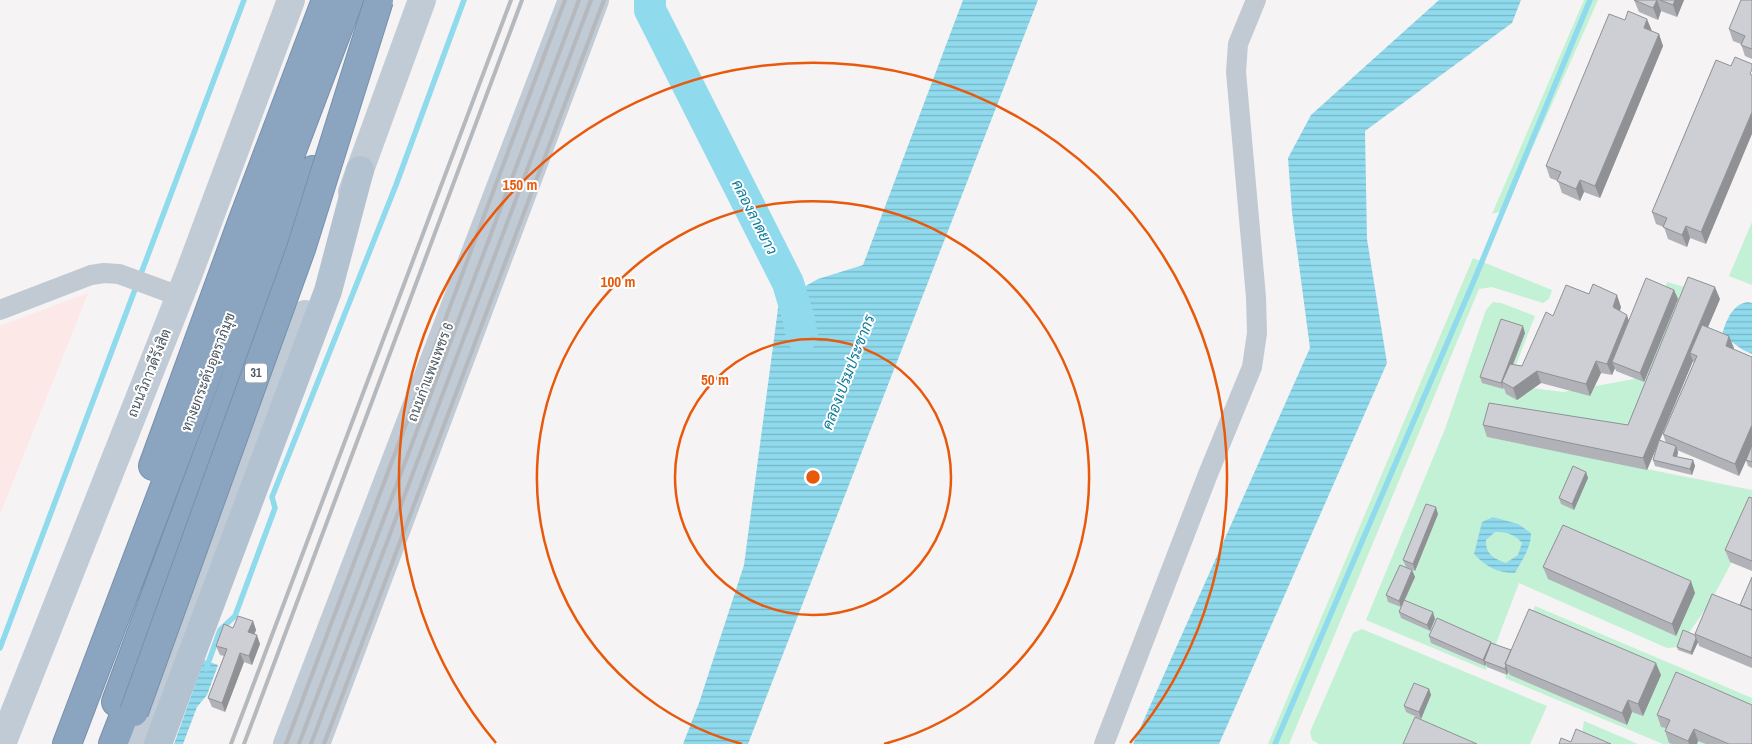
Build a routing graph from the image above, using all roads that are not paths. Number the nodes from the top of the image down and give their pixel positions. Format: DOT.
graph roads {
  1 [pos="291,0"];
  2 [pos="326,0"];
  3 [pos="349,0"];
  4 [pos="377,0"];
  5 [pos="392,0"];
  6 [pos="422,0"];
  7 [pos="572,0"];
  8 [pos="595,0"];
  9 [pos="1256,0"];
  10 [pos="360,170"];
  11 [pos="179,296"];
  12 [pos="0,310"];
  13 [pos="2,744"];
  14 [pos="50,744"];
  15 [pos="67,744"];
  16 [pos="100,744"];
  17 [pos="113,744"];
  18 [pos="123,744"];
  19 [pos="140,744"];
  20 [pos="158,744"];
  21 [pos="287,744"];
  22 [pos="316,744"];
  23 [pos="1104,744"];
  1 -- 11 [label="main road, ถนนวิภาวดีรังสิต"];
  2 -- 14 [label="highway"];
  3 -- 15 [label="highway, ทางยกระดับอุตราภิมุข"];
  4 -- 16 [label="highway, ทางยกระดับอุตราภิมุข / 31, bridge"];
  4 -- 18 [label="highway, bridge"];
  5 -- 17 [label="highway, 31"];
  6 -- 10 [label="main road, 31"];
  7 -- 21 [label="main road, ถนนกำแพงเพชร 6"];
  8 -- 22 [label="main road, ถนนกำแพงเพชร 6"];
  9 -- 23 [label="street"];
  10 -- 19 [label="main road, 31"];
  10 -- 20 [label="main road"];
  11 -- 12 [label="street"];
  11 -- 13 [label="main road, ถนนวิภาวดีรังสิต"];
}
